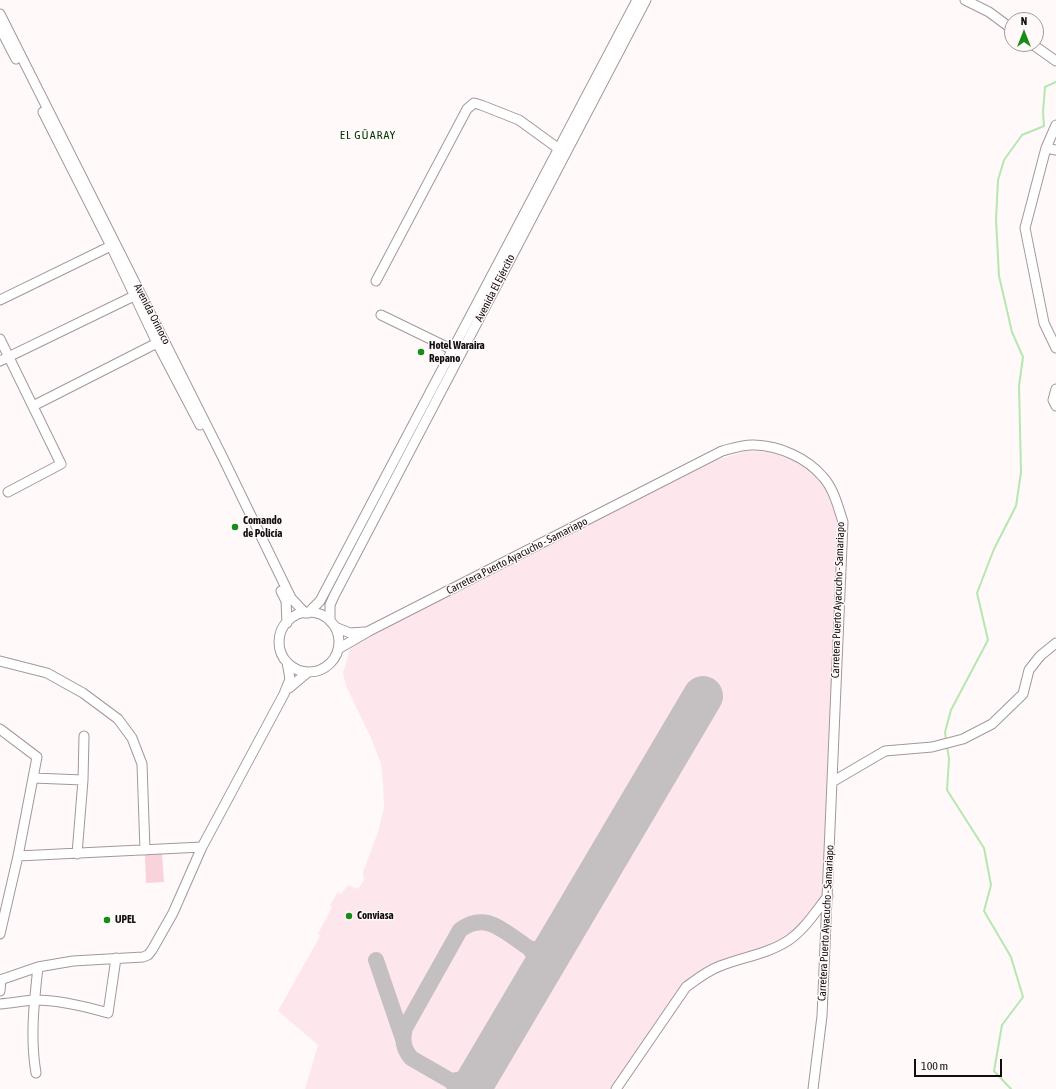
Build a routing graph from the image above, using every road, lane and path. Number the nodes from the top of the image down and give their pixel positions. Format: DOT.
graph roads {
  1 [pos="637,0"];
  2 [pos="646,0"];
  3 [pos="965,0"];
  4 [pos="0,14"];
  5 [pos="1004,23"];
  6 [pos="0,28"];
  7 [pos="1043,52"];
  8 [pos="1056,61"];
  9 [pos="1056,125"];
  10 [pos="1046,148"];
  11 [pos="559,149"];
  12 [pos="1056,150"];
  13 [pos="114,245"];
  14 [pos="376,281"];
  15 [pos="134,296"];
  16 [pos="0,300"];
  17 [pos="381,316"];
  18 [pos="0,339"];
  19 [pos="157,343"];
  20 [pos="1056,348"];
  21 [pos="453,350"];
  22 [pos="8,356"];
  23 [pos="0,362"];
  24 [pos="1056,389"];
  25 [pos="33,406"];
  26 [pos="1056,406"];
  27 [pos="8,492"];
  28 [pos="307,613"];
  29 [pos="287,623"];
  30 [pos="332,624"];
  31 [pos="369,631"];
  32 [pos="1056,643"];
  33 [pos="338,649"];
  34 [pos="0,661"];
  35 [pos="287,662"];
  36 [pos="308,672"];
  37 [pos="284,694"];
  38 [pos="0,729"];
  39 [pos="84,736"];
  40 [pos="33,778"];
  41 [pos="83,780"];
  42 [pos="832,782"];
  43 [pos="202,847"];
  44 [pos="144,850"];
  45 [pos="77,854"];
  46 [pos="18,856"];
  47 [pos="828,896"];
  48 [pos="0,934"];
  49 [pos="116,958"];
  50 [pos="38,967"];
  51 [pos="1,980"];
  52 [pos="0,991"];
  53 [pos="34,1000"];
  54 [pos="0,1004"];
  55 [pos="36,1073"];
  56 [pos="616,1089"];
  57 [pos="813,1089"];
  1 -- 11 [label="street, Avenida El Ejército"];
  2 -- 30 [label="street, Avenida El Ejército"];
  3 -- 5 [label="street"];
  4 -- 13 [label="street, Avenida Orinoco"];
  6 -- 13 [label="street, Avenida Orinoco"];
  7 -- 8 [label="street"];
  9 -- 10 [label="street"];
  10 -- 12 [label="street"];
  10 -- 20 [label="street"];
  11 -- 14 [label="street"];
  11 -- 21 [label="street, Avenida El Ejército"];
  13 -- 15 [label="street, Avenida Orinoco"];
  13 -- 16 [label="street"];
  13 -- 28 [label="street, Avenida Orinoco"];
  15 -- 19 [label="street, Avenida Orinoco"];
  15 -- 22 [label="street"];
  17 -- 21 [label="street"];
  18 -- 22 [label="street"];
  19 -- 25 [label="street"];
  19 -- 29 [label="street, Avenida Orinoco"];
  21 -- 28 [label="street, Avenida El Ejército"];
  22 -- 23 [label="street"];
  22 -- 25 [label="street"];
  24 -- 26 [label="street"];
  25 -- 27 [label="street"];
  28 -- 29 [label="street"];
  28 -- 30 [label="street"];
  29 -- 35 [label="street"];
  30 -- 31 [label="street, Carretera Puerto Ayacucho - Samariapo"];
  30 -- 33 [label="street"];
  31 -- 33 [label="street, Carretera Puerto Ayacucho - Samariapo"];
  31 -- 42 [label="street, Carretera Puerto Ayacucho - Samariapo"];
  32 -- 42 [label="street"];
  33 -- 36 [label="street"];
  34 -- 44 [label="street"];
  35 -- 36 [label="street"];
  35 -- 37 [label="street"];
  36 -- 37 [label="street"];
  37 -- 43 [label="street"];
  38 -- 40 [label="street"];
  39 -- 41 [label="street"];
  40 -- 41 [label="street"];
  40 -- 46 [label="street"];
  41 -- 45 [label="street"];
  42 -- 47 [label="street, Carretera Puerto Ayacucho - Samariapo"];
  43 -- 44 [label="street"];
  43 -- 49 [label="street"];
  44 -- 45 [label="street"];
  45 -- 46 [label="street"];
  46 -- 48 [label="street"];
  47 -- 56 [label="street"];
  47 -- 57 [label="street, Carretera Puerto Ayacucho - Samariapo"];
  49 -- 50 [label="street"];
  49 -- 53 [label="street"];
  50 -- 51 [label="street"];
  50 -- 53 [label="street"];
  51 -- 52 [label="street"];
  53 -- 54 [label="street"];
  53 -- 55 [label="street"];
}
